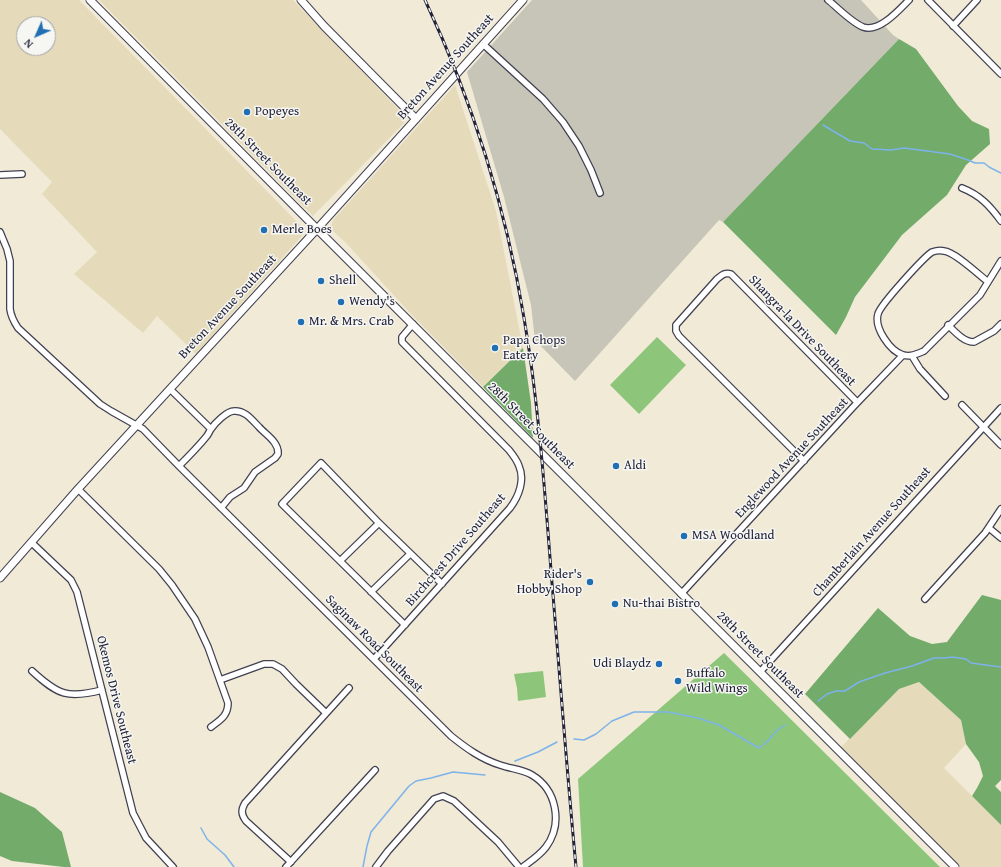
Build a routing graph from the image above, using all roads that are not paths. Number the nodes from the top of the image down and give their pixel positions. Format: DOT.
graph roads {
  1 [pos="90,0"];
  2 [pos="301,0"];
  3 [pos="523,0"];
  4 [pos="828,0"];
  5 [pos="909,0"];
  6 [pos="928,0"];
  7 [pos="977,0"];
  8 [pos="953,26"];
  9 [pos="483,44"];
  10 [pos="1001,74"];
  11 [pos="416,119"];
  12 [pos="22,174"];
  13 [pos="0,175"];
  14 [pos="962,188"];
  15 [pos="600,193"];
  16 [pos="1001,221"];
  17 [pos="317,229"];
  18 [pos="0,232"];
  19 [pos="1000,264"];
  20 [pos="988,282"];
  21 [pos="413,324"];
  22 [pos="1001,324"];
  23 [pos="948,325"];
  24 [pos="903,355"];
  25 [pos="912,356"];
  26 [pos="170,389"];
  27 [pos="945,396"];
  28 [pos="857,402"];
  29 [pos="962,405"];
  30 [pos="1001,408"];
  31 [pos="137,425"];
  32 [pos="983,427"];
  33 [pos="211,429"];
  34 [pos="1001,445"];
  35 [pos="804,461"];
  36 [pos="178,466"];
  37 [pos="78,489"];
  38 [pos="221,508"];
  39 [pos="1001,509"];
  40 [pos="379,523"];
  41 [pos="989,528"];
  42 [pos="1001,538"];
  43 [pos="32,543"];
  44 [pos="410,554"];
  45 [pos="340,561"];
  46 [pos="0,578"];
  47 [pos="442,584"];
  48 [pos="371,592"];
  49 [pos="681,594"];
  50 [pos="925,599"];
  51 [pos="405,625"];
  52 [pos="374,659"];
  53 [pos="32,671"];
  54 [pos="760,672"];
  55 [pos="220,680"];
  56 [pos="349,688"];
  57 [pos="102,690"];
  58 [pos="326,713"];
  59 [pos="211,727"];
  60 [pos="375,770"];
  61 [pos="291,862"];
  62 [pos="173,867"];
  63 [pos="286,867"];
  64 [pos="376,867"];
  65 [pos="519,867"];
  66 [pos="523,867"];
  67 [pos="955,867"];
  1 -- 17 [label="main road, 28th Street Southeast"];
  2 -- 11 [label="main road"];
  3 -- 9 [label="main road, Breton Avenue Southeast"];
  4 -- 5 [label="street"];
  6 -- 8 [label="street"];
  7 -- 8 [label="street"];
  8 -- 10 [label="street"];
  9 -- 11 [label="main road, Breton Avenue Southeast"];
  9 -- 15 [label="street"];
  11 -- 17 [label="main road, Breton Avenue Southeast"];
  12 -- 13 [label="street"];
  14 -- 16 [label="street"];
  17 -- 21 [label="main road, 28th Street Southeast"];
  17 -- 26 [label="main road, Breton Avenue Southeast"];
  18 -- 31 [label="street, Saginaw Road Southeast"];
  19 -- 20 [label="street"];
  20 -- 23 [label="street"];
  20 -- 24 [label="street"];
  21 -- 47 [label="street, Birchcrest Drive Southeast"];
  21 -- 49 [label="main road, 28th Street Southeast"];
  22 -- 23 [label="street"];
  23 -- 25 [label="street"];
  24 -- 25 [label="street"];
  24 -- 28 [label="street, Englewood Avenue Southeast"];
  25 -- 27 [label="street"];
  26 -- 31 [label="main road, Breton Avenue Southeast"];
  26 -- 33 [label="street"];
  28 -- 35 [label="street, Englewood Avenue Southeast"];
  28 -- 35 [label="street, Shangra-la Drive Southeast"];
  29 -- 32 [label="street"];
  30 -- 32 [label="street, Chamberlain Avenue Southeast"];
  31 -- 36 [label="street, Saginaw Road Southeast"];
  31 -- 37 [label="main road, Breton Avenue Southeast"];
  32 -- 34 [label="street"];
  32 -- 54 [label="street, Chamberlain Avenue Southeast"];
  33 -- 36 [label="street"];
  33 -- 38 [label="street"];
  35 -- 49 [label="street, Englewood Avenue Southeast"];
  36 -- 38 [label="street, Saginaw Road Southeast"];
  37 -- 43 [label="main road, Breton Avenue Southeast"];
  37 -- 55 [label="street"];
  38 -- 52 [label="street, Saginaw Road Southeast"];
  39 -- 41 [label="street"];
  40 -- 44 [label="street"];
  40 -- 45 [label="street"];
  40 -- 45 [label="street"];
  41 -- 42 [label="street"];
  41 -- 50 [label="street"];
  43 -- 46 [label="main road, Breton Avenue Southeast"];
  43 -- 57 [label="street, Okemos Drive Southeast"];
  44 -- 47 [label="street"];
  44 -- 48 [label="street"];
  45 -- 48 [label="street"];
  47 -- 51 [label="street, Birchcrest Drive Southeast"];
  48 -- 51 [label="street"];
  49 -- 54 [label="main road, 28th Street Southeast"];
  51 -- 52 [label="street, Birchcrest Drive Southeast"];
  52 -- 66 [label="street, Saginaw Road Southeast"];
  53 -- 57 [label="street"];
  54 -- 67 [label="main road, 28th Street Southeast"];
  55 -- 58 [label="street"];
  55 -- 59 [label="street"];
  56 -- 58 [label="street"];
  57 -- 62 [label="street, Okemos Drive Southeast"];
  58 -- 61 [label="street"];
  60 -- 61 [label="street"];
  61 -- 63 [label="street"];
  64 -- 65 [label="street"];
}
